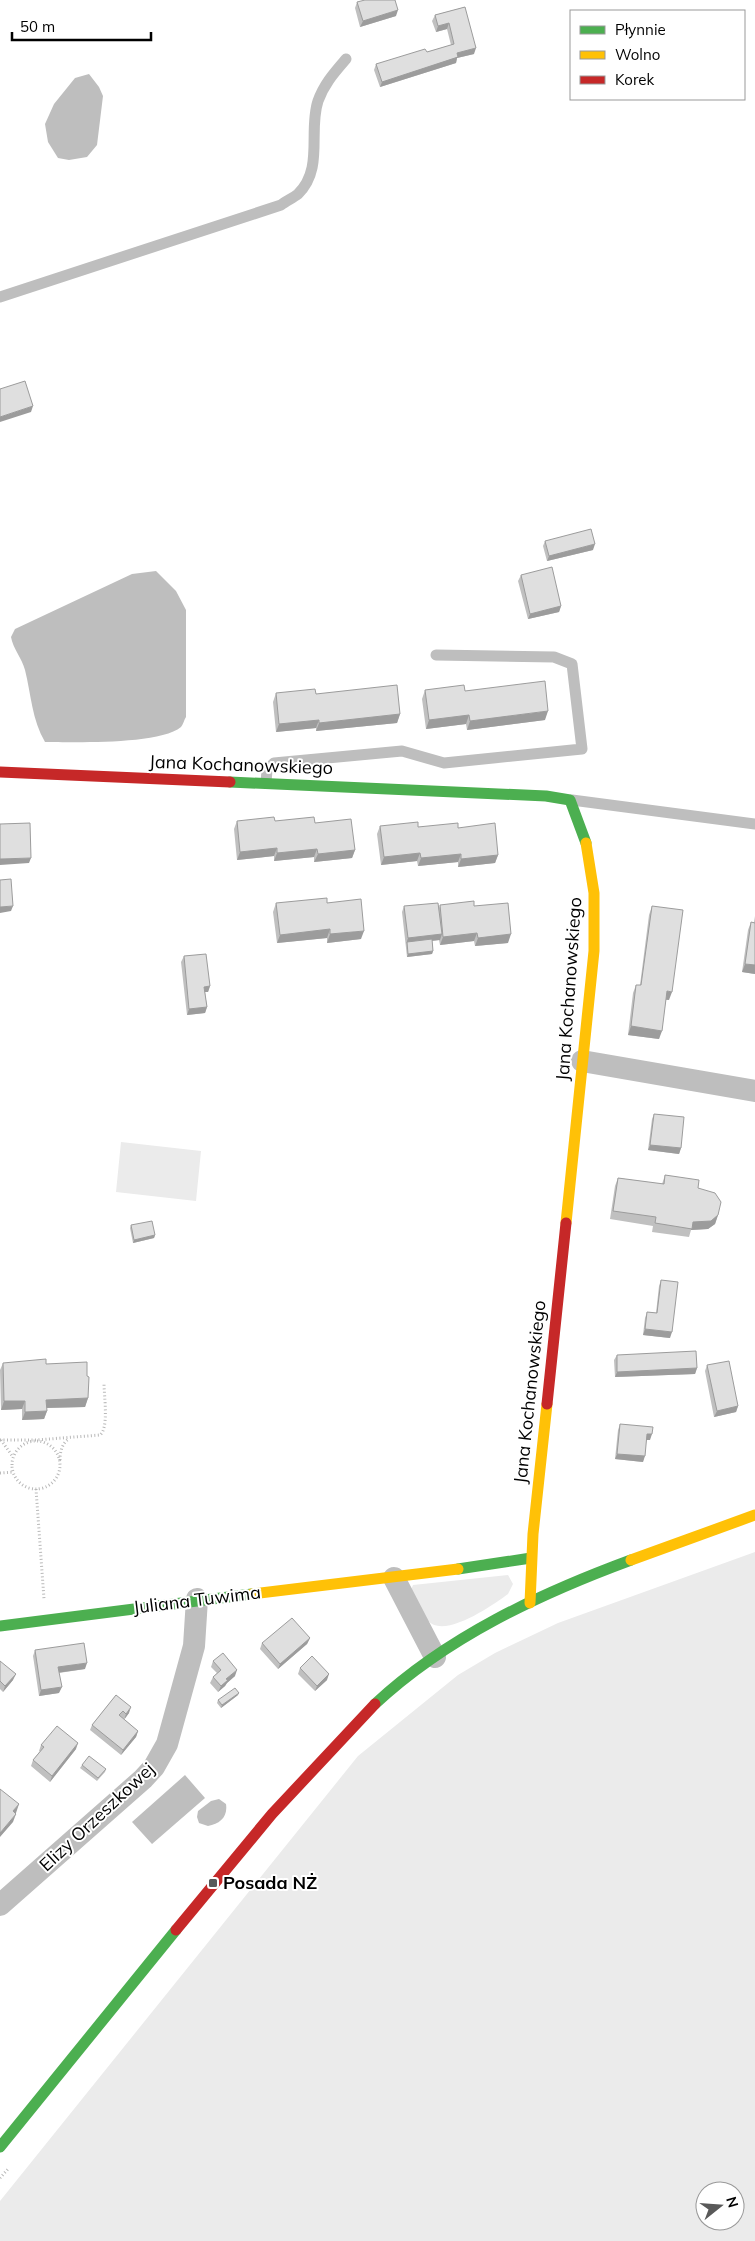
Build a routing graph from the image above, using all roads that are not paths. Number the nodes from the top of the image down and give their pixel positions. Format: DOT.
graph roads {
  1 [pos="346,59"];
  2 [pos="0,297"];
  3 [pos="436,655"];
  4 [pos="0,772"];
  5 [pos="266,783"];
  6 [pos="570,800"];
  7 [pos="755,824"];
  8 [pos="582,1062"];
  9 [pos="755,1090"];
  10 [pos="755,1515"];
  11 [pos="531,1558"];
  12 [pos="394,1578"];
  13 [pos="197,1599"];
  14 [pos="530,1603"];
  15 [pos="0,1626"];
  16 [pos="435,1658"];
  17 [pos="0,1905"];
  18 [pos="0,2147"];
  1 -- 2 [label="lane"];
  3 -- 5 [label="lane"];
  4 -- 5 [label="street, Jana Kochanowskiego"];
  5 -- 6 [label="street, Jana Kochanowskiego"];
  6 -- 7 [label="lane"];
  6 -- 8 [label="street, Jana Kochanowskiego"];
  8 -- 9 [label="street"];
  8 -- 11 [label="street, Jana Kochanowskiego"];
  10 -- 14 [label="street"];
  11 -- 12 [label="street, Juliana Tuwima"];
  11 -- 14 [label="street, Jana Kochanowskiego"];
  12 -- 13 [label="street, Juliana Tuwima"];
  12 -- 16 [label="street"];
  13 -- 15 [label="street, Juliana Tuwima"];
  13 -- 17 [label="street, Elizy Orzeszkowej"];
  14 -- 16 [label="street"];
  16 -- 18 [label="street"];
}
